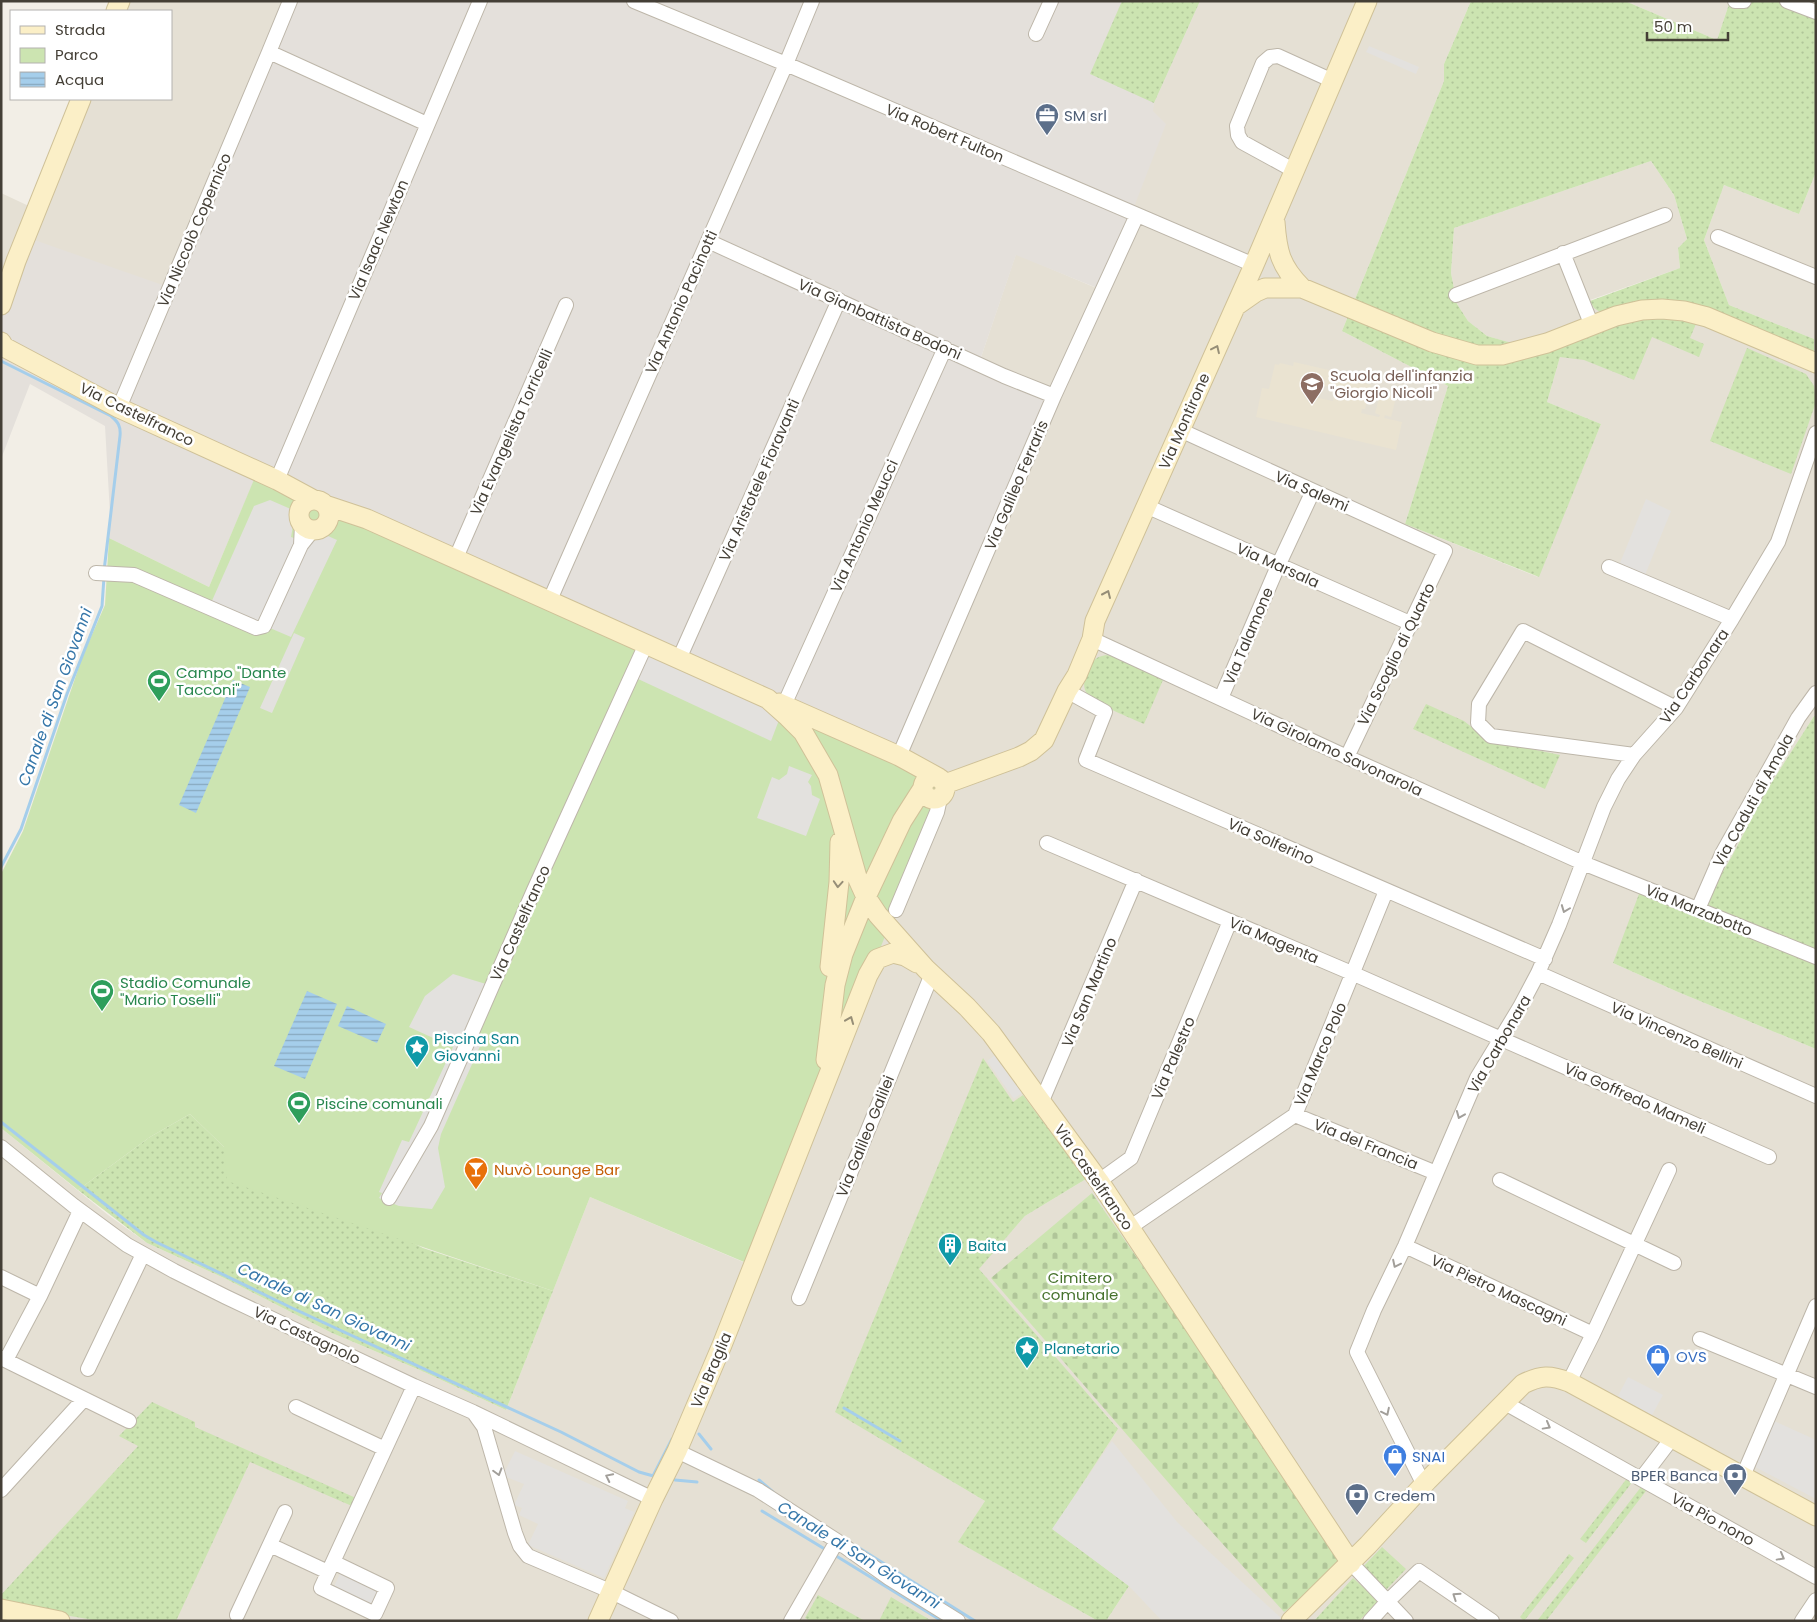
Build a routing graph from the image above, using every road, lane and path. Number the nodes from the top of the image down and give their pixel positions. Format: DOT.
graph roads {
  1 [pos="290,1"];
  2 [pos="480,1"];
  3 [pos="634,1"];
  4 [pos="812,1"];
  5 [pos="1051,1"];
  6 [pos="1735,1"];
  7 [pos="1744,1"];
  8 [pos="1787,1"];
  9 [pos="1366,2"];
  10 [pos="1816,12"];
  11 [pos="1036,34"];
  12 [pos="269,52"];
  13 [pos="786,64"];
  14 [pos="1333,81"];
  15 [pos="81,100"];
  16 [pos="427,124"];
  17 [pos="1295,171"];
  18 [pos="1137,215"];
  19 [pos="1665,215"];
  20 [pos="1275,217"];
  21 [pos="1718,237"];
  22 [pos="708,241"];
  23 [pos="1563,253"];
  24 [pos="1254,265"];
  25 [pos="1816,277"];
  26 [pos="1295,285"];
  27 [pos="1456,295"];
  28 [pos="839,300"];
  29 [pos="1,305"];
  30 [pos="566,305"];
  31 [pos="1236,306"];
  32 [pos="1592,326"];
  33 [pos="1,342"];
  34 [pos="945,348"];
  35 [pos="1813,362"];
  36 [pos="1054,396"];
  37 [pos="119,408"];
  38 [pos="1180,430"];
  39 [pos="1816,433"];
  40 [pos="276,480"];
  41 [pos="1313,491"];
  42 [pos="1146,506"];
  43 [pos="314,514"];
  44 [pos="1445,551"];
  45 [pos="455,560"];
  46 [pos="1278,566"];
  47 [pos="1609,567"];
  48 [pos="96,573"];
  49 [pos="549,602"];
  50 [pos="1732,619"];
  51 [pos="1412,624"];
  52 [pos="1092,639"];
  53 [pos="646,644"];
  54 [pos="680,659"];
  55 [pos="1067,690"];
  56 [pos="1816,693"];
  57 [pos="1221,698"];
  58 [pos="776,702"];
  59 [pos="1676,708"];
  60 [pos="1634,755"];
  61 [pos="899,756"];
  62 [pos="1347,758"];
  63 [pos="936,789"];
  64 [pos="836,801"];
  65 [pos="1047,843"];
  66 [pos="1583,863"];
  67 [pos="1136,880"];
  68 [pos="1386,891"];
  69 [pos="866,897"];
  70 [pos="1698,909"];
  71 [pos="896,910"];
  72 [pos="1230,921"];
  73 [pos="1816,957"];
  74 [pos="1544,959"];
  75 [pos="929,971"];
  76 [pos="1354,974"];
  77 [pos="1538,974"];
  78 [pos="1500,1038"];
  79 [pos="1816,1096"];
  80 [pos="1041,1103"];
  81 [pos="812,1114"];
  82 [pos="1295,1115"];
  83 [pos="1,1147"];
  84 [pos="1769,1157"];
  85 [pos="1669,1170"];
  86 [pos="1436,1173"];
  87 [pos="1500,1180"];
  88 [pos="1099,1181"];
  89 [pos="389,1198"];
  90 [pos="80,1211"];
  91 [pos="1129,1228"];
  92 [pos="1635,1244"];
  93 [pos="1405,1246"];
  94 [pos="143,1254"];
  95 [pos="1674,1263"];
  96 [pos="1,1277"];
  97 [pos="40,1296"];
  98 [pos="799,1298"];
  99 [pos="1816,1306"];
  100 [pos="1593,1334"];
  101 [pos="1700,1339"];
  102 [pos="4,1359"];
  103 [pos="88,1369"];
  104 [pos="1786,1374"];
  105 [pos="1569,1382"];
  106 [pos="414,1386"];
  107 [pos="1816,1387"];
  108 [pos="84,1399"];
  109 [pos="1505,1403"];
  110 [pos="296,1407"];
  111 [pos="472,1412"];
  112 [pos="129,1421"];
  113 [pos="511,1430"];
  114 [pos="1672,1437"];
  115 [pos="385,1449"];
  116 [pos="677,1451"];
  117 [pos="492,1453"];
  118 [pos="1743,1476"];
  119 [pos="1641,1479"];
  120 [pos="1424,1484"];
  121 [pos="1,1490"];
  122 [pos="653,1499"];
  123 [pos="285,1512"];
  124 [pos="1816,1516"];
  125 [pos="270,1545"];
  126 [pos="832,1548"];
  127 [pos="1351,1563"];
  128 [pos="1816,1577"];
  129 [pos="610,1591"];
  130 [pos="1816,1600"];
  131 [pos="1388,1601"];
  132 [pos="1,1609"];
  133 [pos="237,1615"];
  134 [pos="60,1621"];
  135 [pos="598,1621"];
  136 [pos="671,1621"];
  137 [pos="791,1621"];
  138 [pos="958,1621"];
  139 [pos="1291,1621"];
  140 [pos="1370,1621"];
  141 [pos="1406,1621"];
  142 [pos="1492,1621"];
  143 [pos="1802,1621"];
  1 -- 12 [label="street, Via Niccolò Copernico"];
  2 -- 16 [label="street, Via Isaac Newton"];
  3 -- 13 [label="street, Via Robert Fulton"];
  4 -- 13 [label="street, Via Antonio Pacinotti"];
  5 -- 11 [label="street"];
  6 -- 7 [label="street"];
  8 -- 10 [label="street"];
  9 -- 14 [label="street, Via Montirone"];
  12 -- 16 [label="street"];
  12 -- 37 [label="street, Via Niccolò Copernico"];
  13 -- 18 [label="street, Via Robert Fulton"];
  13 -- 22 [label="street, Via Antonio Pacinotti"];
  14 -- 17 [label="street, Via Montirone"];
  14 -- 17 [label="street"];
  15 -- 29 [label="street"];
  16 -- 40 [label="street, Via Isaac Newton"];
  17 -- 20 [label="street, Via Montirone"];
  18 -- 24 [label="street, Via Robert Fulton"];
  18 -- 36 [label="street, Via Galileo Ferraris"];
  19 -- 23 [label="street"];
  20 -- 24 [label="street, Via Montirone"];
  20 -- 26 [label="street"];
  21 -- 25 [label="street"];
  22 -- 28 [label="street, Via Gianbattista Bodoni"];
  22 -- 49 [label="street, Via Antonio Pacinotti"];
  23 -- 27 [label="street"];
  23 -- 32 [label="street"];
  24 -- 26 [label="street"];
  24 -- 31 [label="street, Via Montirone"];
  26 -- 31 [label="street"];
  26 -- 32 [label="street"];
  28 -- 34 [label="street, Via Gianbattista Bodoni"];
  28 -- 54 [label="street, Via Aristotele Fioravanti"];
  30 -- 45 [label="street, Via Evangelista Torricelli"];
  38 -- 31 [label="street, Via Montirone, one-way"];
  32 -- 35 [label="street"];
  33 -- 37 [label="street, Via Castelfranco"];
  34 -- 36 [label="street, Via Gianbattista Bodoni"];
  34 -- 58 [label="street, Via Antonio Meucci"];
  36 -- 61 [label="street, Via Galileo Ferraris"];
  37 -- 40 [label="street, Via Castelfranco"];
  38 -- 41 [label="street, Via Salemi"];
  38 -- 42 [label="street, Via Montirone"];
  39 -- 50 [label="street, Via Carbonara"];
  40 -- 43 [label="street, Via Castelfranco"];
  41 -- 44 [label="street, Via Salemi"];
  41 -- 46 [label="street, Via Talamone"];
  42 -- 46 [label="street, Via Marsala"];
  52 -- 42 [label="street, Via Montirone, one-way"];
  43 -- 45 [label="street, Via Castelfranco"];
  43 -- 48 [label="street"];
  44 -- 51 [label="street, Via Scoglio di Quarto"];
  45 -- 49 [label="street, Via Castelfranco"];
  46 -- 51 [label="street, Via Marsala"];
  46 -- 57 [label="street, Via Talamone"];
  47 -- 50 [label="street, Via Carbonara"];
  49 -- 53 [label="street, Via Castelfranco"];
  50 -- 59 [label="street, Via Carbonara"];
  51 -- 62 [label="street, Via Scoglio di Quarto"];
  52 -- 55 [label="street, Via Montirone"];
  52 -- 57 [label="street, Via Girolamo Savonarola"];
  53 -- 54 [label="street, Via Castelfranco"];
  53 -- 89 [label="street, Via Castelfranco"];
  54 -- 58 [label="street, Via Castelfranco"];
  55 -- 63 [label="street, Via Montirone"];
  55 -- 68 [label="street, Via Solferino"];
  56 -- 70 [label="street, Via Caduti di Amola"];
  57 -- 62 [label="street, Via Girolamo Savonarola"];
  58 -- 61 [label="street, Via Castelfranco"];
  58 -- 64 [label="street, Via Castelfranco"];
  59 -- 60 [label="street, Via Carbonara"];
  59 -- 60 [label="street"];
  60 -- 66 [label="street, Via Carbonara"];
  61 -- 63 [label="street, Via Castelfranco"];
  62 -- 66 [label="street, Via Girolamo Savonarola"];
  63 -- 69 [label="street, Via Montirone"];
  63 -- 71 [label="street"];
  64 -- 69 [label="street, Via Castelfranco"];
  64 -- 81 [label="street, Via Castelfranco, one-way"];
  65 -- 67 [label="street, Via Magenta"];
  66 -- 70 [label="street, Via Marzabotto"];
  66 -- 74 [label="street, Via Carbonara, one-way"];
  67 -- 72 [label="street, Via Magenta"];
  67 -- 80 [label="street, Via San Martino"];
  68 -- 74 [label="street, Via Solferino"];
  68 -- 76 [label="street, Via Marco Polo"];
  69 -- 75 [label="street, Via Castelfranco"];
  69 -- 81 [label="street, Via Braglia"];
  70 -- 73 [label="street, Via Marzabotto"];
  72 -- 76 [label="street, Via Magenta"];
  72 -- 88 [label="street, Via Palestro"];
  74 -- 77 [label="street, Via Carbonara"];
  75 -- 80 [label="street, Via Castelfranco"];
  81 -- 75 [label="street, Via Braglia, one-way"];
  75 -- 98 [label="street, Via Galileo Galilei"];
  76 -- 78 [label="street, Via Magenta"];
  76 -- 82 [label="street, Via Marco Polo"];
  77 -- 78 [label="street, Via Carbonara"];
  77 -- 79 [label="street, Via Vincenzo Bellini"];
  78 -- 84 [label="street, Via Goffredo Mameli"];
  78 -- 86 [label="street, Via Carbonara, one-way"];
  80 -- 88 [label="street, Via Castelfranco"];
  81 -- 116 [label="street, Via Braglia"];
  82 -- 86 [label="street, Via del Francia"];
  82 -- 91 [label="street, Via Marco Polo"];
  83 -- 90 [label="street, Via Castagnolo"];
  85 -- 92 [label="street"];
  86 -- 93 [label="street, Via Carbonara"];
  87 -- 92 [label="street"];
  88 -- 91 [label="street, Via Castelfranco"];
  90 -- 94 [label="street, Via Castagnolo"];
  90 -- 97 [label="street"];
  91 -- 127 [label="street, Via Castelfranco"];
  92 -- 95 [label="street"];
  92 -- 100 [label="street"];
  93 -- 100 [label="street, Via Pietro Mascagni"];
  93 -- 120 [label="street, Via Carbonara, one-way"];
  94 -- 103 [label="street"];
  94 -- 106 [label="street, Via Castagnolo"];
  96 -- 97 [label="street"];
  97 -- 102 [label="street"];
  99 -- 104 [label="street"];
  100 -- 105 [label="street"];
  101 -- 104 [label="street"];
  102 -- 108 [label="street"];
  104 -- 107 [label="street"];
  104 -- 118 [label="street"];
  105 -- 109 [label="street"];
  105 -- 114 [label="street"];
  106 -- 111 [label="street, Via Castagnolo"];
  106 -- 115 [label="street"];
  108 -- 112 [label="street"];
  108 -- 121 [label="street"];
  109 -- 119 [label="street, Via Pio nono, one-way"];
  109 -- 120 [label="street"];
  110 -- 115 [label="street"];
  111 -- 113 [label="street, Via Castagnolo"];
  111 -- 117 [label="street"];
  113 -- 117 [label="street"];
  122 -- 113 [label="street, Via Castagnolo, one-way"];
  114 -- 118 [label="street"];
  114 -- 119 [label="street"];
  115 -- 125 [label="street"];
  116 -- 122 [label="street, Via Braglia"];
  116 -- 126 [label="street"];
  117 -- 129 [label="street, one-way"];
  118 -- 124 [label="street"];
  119 -- 128 [label="street, Via Pio nono, one-way"];
  120 -- 127 [label="street"];
  122 -- 129 [label="street, Via Braglia"];
  123 -- 125 [label="street"];
  125 -- 133 [label="street"];
  126 -- 137 [label="street"];
  126 -- 138 [label="street"];
  127 -- 131 [label="street"];
  127 -- 139 [label="street"];
  129 -- 135 [label="street, Via Braglia"];
  129 -- 136 [label="street"];
  130 -- 143 [label="street"];
  131 -- 140 [label="street"];
  131 -- 141 [label="street"];
  142 -- 131 [label="street, one-way"];
  132 -- 134 [label="street"];
}
